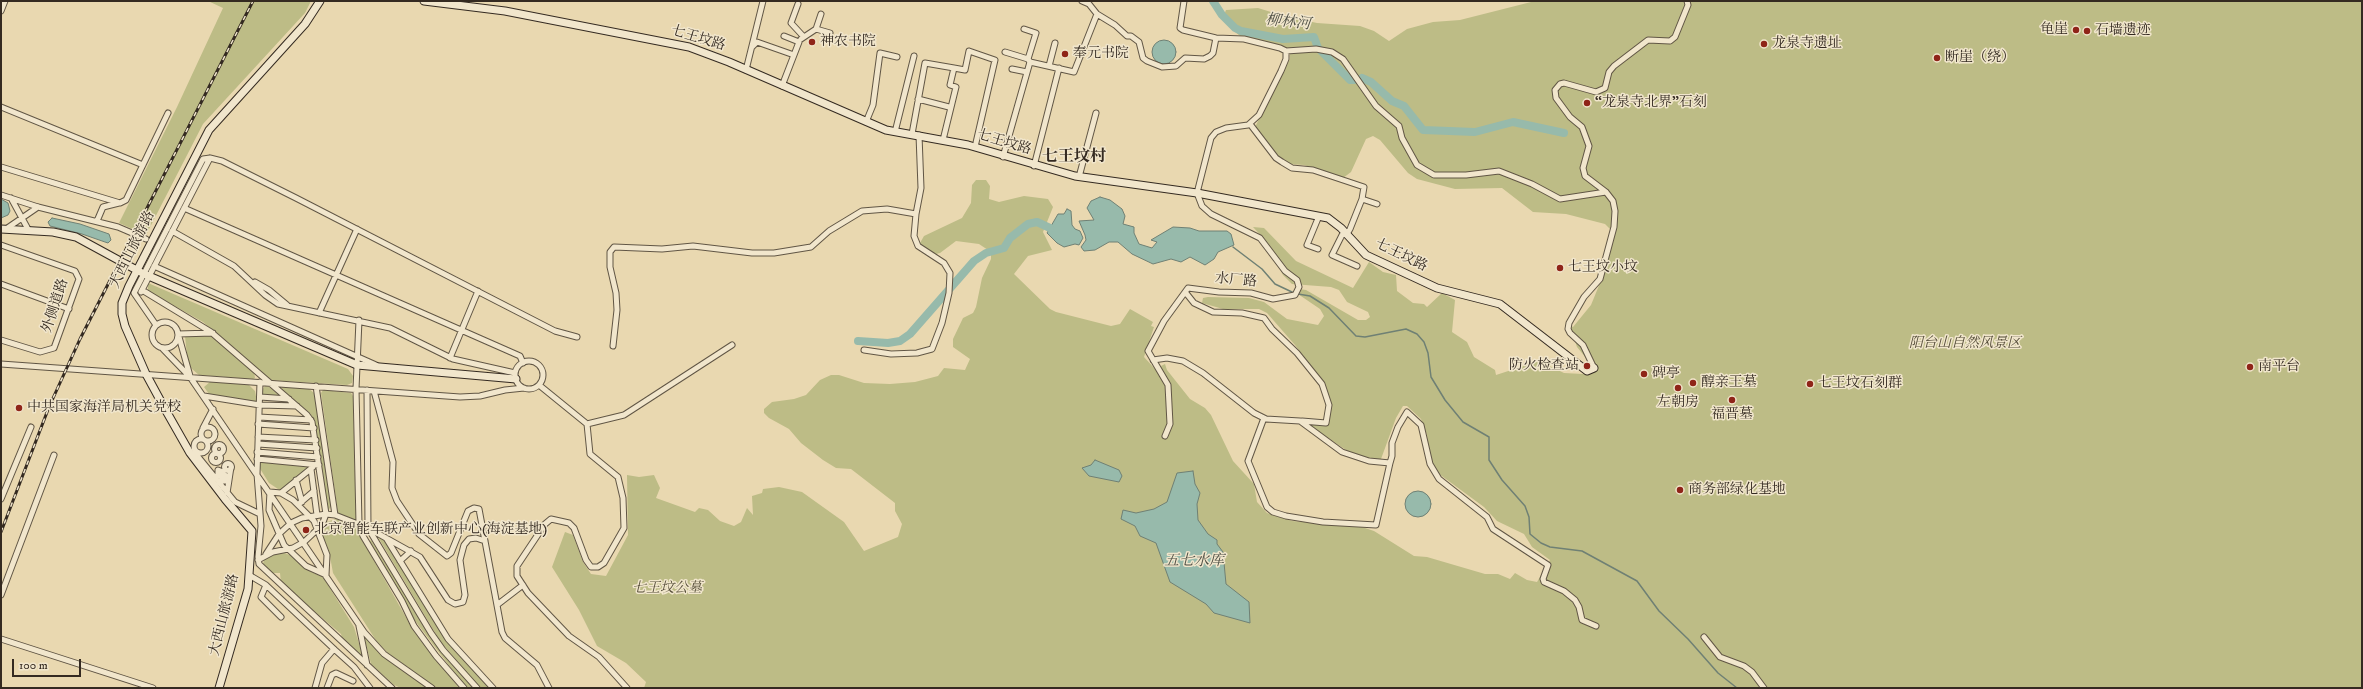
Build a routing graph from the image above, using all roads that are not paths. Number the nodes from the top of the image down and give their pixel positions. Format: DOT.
graph roads {
  1 [pos="5,1"];
  2 [pos="320,1"];
  3 [pos="424,1"];
  4 [pos="763,1"];
  5 [pos="1082,1"];
  6 [pos="1184,1"];
  7 [pos="1687,1"];
  8 [pos="798,4"];
  9 [pos="1,11"];
  10 [pos="821,14"];
  11 [pos="1097,14"];
  12 [pos="816,29"];
  13 [pos="1024,29"];
  14 [pos="830,33"];
  15 [pos="784,36"];
  16 [pos="803,36"];
  17 [pos="1216,38"];
  18 [pos="799,42"];
  19 [pos="1055,43"];
  20 [pos="752,47"];
  21 [pos="1005,52"];
  22 [pos="1286,52"];
  23 [pos="794,55"];
  24 [pos="914,56"];
  25 [pos="897,57"];
  26 [pos="1029,61"];
  27 [pos="1049,66"];
  28 [pos="954,68"];
  29 [pos="1059,68"];
  30 [pos="1012,69"];
  31 [pos="746,70"];
  32 [pos="1027,72"];
  33 [pos="782,86"];
  34 [pos="918,99"];
  35 [pos="1,107"];
  36 [pos="949,107"];
  37 [pos="168,112"];
  38 [pos="1096,113"];
  39 [pos="866,122"];
  40 [pos="1250,124"];
  41 [pos="895,132"];
  42 [pos="915,135"];
  43 [pos="943,140"];
  44 [pos="975,147"];
  45 [pos="1003,156"];
  46 [pos="210,158"];
  47 [pos="143,165"];
  48 [pos="1034,166"];
  49 [pos="1,167"];
  50 [pos="1079,177"];
  51 [pos="1606,192"];
  52 [pos="1197,193"];
  53 [pos="1,195"];
  54 [pos="10,198"];
  55 [pos="1362,199"];
  56 [pos="120,203"];
  57 [pos="1378,204"];
  58 [pos="38,207"];
  59 [pos="184,208"];
  60 [pos="916,214"];
  61 [pos="1319,216"];
  62 [pos="22,219"];
  63 [pos="96,221"];
  64 [pos="3,229"];
  65 [pos="357,229"];
  66 [pos="29,231"];
  67 [pos="172,231"];
  68 [pos="1347,234"];
  69 [pos="146,239"];
  70 [pos="154,242"];
  71 [pos="1,245"];
  72 [pos="160,245"];
  73 [pos="1318,249"];
  74 [pos="154,266"];
  75 [pos="1357,266"];
  76 [pos="137,270"];
  77 [pos="146,275"];
  78 [pos="336,275"];
  79 [pos="1,284"];
  80 [pos="142,290"];
  81 [pos="478,291"];
  82 [pos="1186,293"];
  83 [pos="138,298"];
  84 [pos="69,308"];
  85 [pos="319,313"];
  86 [pos="359,320"];
  87 [pos="156,325"];
  88 [pos="461,330"];
  89 [pos="213,333"];
  90 [pos="178,335"];
  91 [pos="577,337"];
  92 [pos="1,340"];
  93 [pos="732,345"];
  94 [pos="613,346"];
  95 [pos="163,349"];
  96 [pos="864,350"];
  97 [pos="357,357"];
  98 [pos="450,358"];
  99 [pos="1153,360"];
  100 [pos="523,363"];
  101 [pos="1,364"];
  102 [pos="356,365"];
  103 [pos="378,366"];
  104 [pos="1594,368"];
  105 [pos="146,374"];
  106 [pos="516,376"];
  107 [pos="190,377"];
  108 [pos="260,382"];
  109 [pos="270,382"];
  110 [pos="539,385"];
  111 [pos="316,386"];
  112 [pos="524,388"];
  113 [pos="356,389"];
  114 [pos="367,390"];
  115 [pos="374,390"];
  116 [pos="204,396"];
  117 [pos="260,398"];
  118 [pos="289,399"];
  119 [pos="260,405"];
  120 [pos="297,406"];
  121 [pos="213,409"];
  122 [pos="259,417"];
  123 [pos="1264,418"];
  124 [pos="311,420"];
  125 [pos="1300,421"];
  126 [pos="258,424"];
  127 [pos="587,424"];
  128 [pos="31,427"];
  129 [pos="314,428"];
  130 [pos="203,430"];
  131 [pos="1165,436"];
  132 [pos="258,437"];
  133 [pos="205,440"];
  134 [pos="316,440"];
  135 [pos="258,444"];
  136 [pos="194,447"];
  137 [pos="317,448"];
  138 [pos="257,452"];
  139 [pos="218,454"];
  140 [pos="54,455"];
  141 [pos="318,457"];
  142 [pos="257,459"];
  143 [pos="1390,463"];
  144 [pos="318,465"];
  145 [pos="231,467"];
  146 [pos="311,469"];
  147 [pos="209,470"];
  148 [pos="257,474"];
  149 [pos="304,474"];
  150 [pos="222,476"];
  151 [pos="312,479"];
  152 [pos="296,480"];
  153 [pos="223,483"];
  154 [pos="314,491"];
  155 [pos="270,492"];
  156 [pos="227,493"];
  157 [pos="281,493"];
  158 [pos="1,499"];
  159 [pos="300,504"];
  160 [pos="260,514"];
  161 [pos="326,514"];
  162 [pos="317,515"];
  163 [pos="335,515"];
  164 [pos="310,516"];
  165 [pos="292,524"];
  166 [pos="359,524"];
  167 [pos="368,528"];
  168 [pos="317,531"];
  169 [pos="279,534"];
  170 [pos="385,537"];
  171 [pos="375,539"];
  172 [pos="485,541"];
  173 [pos="304,542"];
  174 [pos="366,542"];
  175 [pos="288,549"];
  176 [pos="412,551"];
  177 [pos="264,556"];
  178 [pos="258,560"];
  179 [pos="400,561"];
  180 [pos="250,575"];
  181 [pos="326,575"];
  182 [pos="523,584"];
  183 [pos="266,585"];
  184 [pos="1,594"];
  185 [pos="497,605"];
  186 [pos="281,617"];
  187 [pos="358,623"];
  188 [pos="1596,626"];
  189 [pos="1704,637"];
  190 [pos="1,639"];
  191 [pos="334,649"];
  192 [pos="367,665"];
  193 [pos="354,681"];
  194 [pos="371,687"];
  195 [pos="153,688"];
  196 [pos="219,688"];
  197 [pos="315,688"];
  198 [pos="327,688"];
  199 [pos="392,688"];
  200 [pos="432,688"];
  201 [pos="464,688"];
  202 [pos="477,688"];
  203 [pos="493,688"];
  204 [pos="549,688"];
  205 [pos="627,688"];
  206 [pos="1764,688"];
  1 -- 9 [label="street"];
  2 -- 76 [label="street, 大西山旅游路"];
  3 -- 31 [label="street, 七王坟路"];
  4 -- 20 [label="street"];
  5 -- 11 [label="street"];
  6 -- 17 [label="street"];
  7 -- 51 [label="street"];
  8 -- 16 [label="street"];
  10 -- 12 [label="street"];
  11 -- 17 [label="street"];
  11 -- 29 [label="street"];
  12 -- 14 [label="street"];
  12 -- 16 [label="street"];
  13 -- 26 [label="street"];
  15 -- 18 [label="street"];
  16 -- 18 [label="street"];
  17 -- 22 [label="street"];
  18 -- 23 [label="street"];
  19 -- 27 [label="street"];
  20 -- 23 [label="street"];
  20 -- 31 [label="street"];
  21 -- 26 [label="street"];
  22 -- 40 [label="street"];
  22 -- 51 [label="street"];
  23 -- 33 [label="street"];
  24 -- 41 [label="street"];
  25 -- 39 [label="street"];
  26 -- 27 [label="street"];
  26 -- 32 [label="street"];
  27 -- 29 [label="street"];
  28 -- 34 [label="street"];
  28 -- 36 [label="street"];
  28 -- 44 [label="street"];
  29 -- 48 [label="street"];
  30 -- 32 [label="street"];
  31 -- 33 [label="street, 七王坟路"];
  32 -- 45 [label="street"];
  33 -- 39 [label="street, 七王坟路"];
  34 -- 36 [label="street"];
  34 -- 42 [label="street"];
  35 -- 47 [label="street"];
  36 -- 43 [label="street"];
  37 -- 47 [label="street"];
  38 -- 50 [label="street"];
  39 -- 41 [label="street, 七王坟路"];
  40 -- 52 [label="street"];
  40 -- 55 [label="street"];
  41 -- 42 [label="street, 七王坟路"];
  42 -- 43 [label="street, 七王坟路"];
  42 -- 60 [label="street"];
  43 -- 44 [label="street, 七王坟路"];
  44 -- 45 [label="street, 七王坟路"];
  45 -- 48 [label="street, 七王坟路"];
  46 -- 59 [label="street"];
  46 -- 65 [label="street"];
  46 -- 72 [label="street"];
  47 -- 56 [label="street"];
  48 -- 50 [label="street, 七王坟路"];
  49 -- 56 [label="street"];
  50 -- 52 [label="street, 七王坟路"];
  51 -- 104 [label="street"];
  52 -- 61 [label="street, 七王坟路"];
  52 -- 82 [label="street, 水厂路"];
  53 -- 54 [label="street"];
  54 -- 58 [label="street"];
  54 -- 62 [label="street"];
  55 -- 57 [label="street"];
  55 -- 68 [label="street"];
  56 -- 63 [label="street"];
  58 -- 62 [label="street"];
  58 -- 63 [label="street"];
  59 -- 67 [label="street"];
  59 -- 78 [label="street"];
  60 -- 94 [label="street"];
  60 -- 96 [label="street"];
  61 -- 68 [label="street, 七王坟路"];
  61 -- 73 [label="street"];
  62 -- 64 [label="street"];
  62 -- 66 [label="street"];
  63 -- 69 [label="street"];
  64 -- 66 [label="street"];
  65 -- 78 [label="street"];
  65 -- 81 [label="street"];
  66 -- 76 [label="street"];
  67 -- 74 [label="street"];
  67 -- 85 [label="street"];
  68 -- 75 [label="street"];
  68 -- 104 [label="street, 七王坟路"];
  70 -- 72 [label="street"];
  71 -- 84 [label="street, 外侧道路"];
  72 -- 77 [label="street"];
  74 -- 77 [label="street"];
  74 -- 97 [label="street"];
  76 -- 77 [label="street"];
  76 -- 105 [label="street, 大西山旅游路"];
  77 -- 80 [label="street"];
  77 -- 83 [label="street"];
  77 -- 102 [label="street"];
  78 -- 85 [label="street"];
  78 -- 88 [label="street"];
  79 -- 84 [label="street"];
  80 -- 83 [label="street"];
  80 -- 89 [label="street"];
  81 -- 88 [label="street"];
  81 -- 91 [label="street"];
  82 -- 99 [label="street"];
  82 -- 125 [label="street"];
  83 -- 87 [label="street"];
  84 -- 92 [label="street, 外侧道路"];
  85 -- 86 [label="street"];
  86 -- 97 [label="street"];
  86 -- 98 [label="street"];
  87 -- 90 [label="street"];
  87 -- 95 [label="street"];
  88 -- 98 [label="street"];
  88 -- 100 [label="street"];
  89 -- 90 [label="street"];
  89 -- 109 [label="street"];
  90 -- 95 [label="street"];
  90 -- 107 [label="street"];
  93 -- 127 [label="street"];
  95 -- 107 [label="street"];
  97 -- 102 [label="street"];
  97 -- 103 [label="street"];
  98 -- 106 [label="street"];
  99 -- 123 [label="street"];
  99 -- 131 [label="street"];
  100 -- 106 [label="street"];
  100 -- 110 [label="street"];
  101 -- 105 [label="street"];
  102 -- 103 [label="street"];
  102 -- 113 [label="street"];
  103 -- 106 [label="street"];
  105 -- 107 [label="street"];
  105 -- 180 [label="street, 大西山旅游路"];
  106 -- 112 [label="street"];
  107 -- 108 [label="street"];
  107 -- 116 [label="street"];
  108 -- 109 [label="street"];
  108 -- 117 [label="street"];
  109 -- 111 [label="street"];
  109 -- 118 [label="street"];
  110 -- 112 [label="street"];
  110 -- 127 [label="street"];
  111 -- 113 [label="street"];
  111 -- 163 [label="street"];
  112 -- 115 [label="street"];
  113 -- 114 [label="street"];
  113 -- 166 [label="street"];
  114 -- 115 [label="street"];
  114 -- 167 [label="street"];
  115 -- 172 [label="street"];
  116 -- 119 [label="street"];
  116 -- 121 [label="street"];
  117 -- 118 [label="street"];
  117 -- 119 [label="street"];
  118 -- 120 [label="street"];
  119 -- 120 [label="street"];
  119 -- 122 [label="street"];
  120 -- 124 [label="street"];
  121 -- 130 [label="street"];
  121 -- 148 [label="street"];
  122 -- 124 [label="street"];
  122 -- 126 [label="street"];
  123 -- 125 [label="street"];
  123 -- 143 [label="street"];
  124 -- 129 [label="street"];
  125 -- 143 [label="street"];
  126 -- 129 [label="street"];
  126 -- 132 [label="street"];
  127 -- 182 [label="street"];
  128 -- 158 [label="street"];
  129 -- 134 [label="street"];
  130 -- 133 [label="street"];
  130 -- 133 [label="street"];
  132 -- 134 [label="street"];
  132 -- 135 [label="street"];
  133 -- 136 [label="street"];
  133 -- 136 [label="street"];
  134 -- 137 [label="street"];
  135 -- 137 [label="street"];
  135 -- 138 [label="street"];
  136 -- 147 [label="street"];
  137 -- 141 [label="street"];
  138 -- 141 [label="street"];
  138 -- 142 [label="street"];
  139 -- 147 [label="street"];
  140 -- 184 [label="street"];
  141 -- 144 [label="street"];
  142 -- 144 [label="street"];
  142 -- 148 [label="street"];
  143 -- 188 [label="street"];
  144 -- 146 [label="street"];
  144 -- 161 [label="street"];
  145 -- 156 [label="street"];
  146 -- 149 [label="street"];
  146 -- 151 [label="street"];
  147 -- 153 [label="street"];
  148 -- 155 [label="street"];
  148 -- 160 [label="street"];
  149 -- 151 [label="street"];
  149 -- 152 [label="street"];
  150 -- 153 [label="street"];
  151 -- 154 [label="street"];
  152 -- 157 [label="street"];
  152 -- 159 [label="street"];
  153 -- 156 [label="street"];
  154 -- 159 [label="street"];
  154 -- 162 [label="street"];
  155 -- 157 [label="street"];
  155 -- 165 [label="street"];
  155 -- 169 [label="street"];
  156 -- 160 [label="street"];
  157 -- 159 [label="street"];
  159 -- 164 [label="street"];
  160 -- 178 [label="street"];
  161 -- 162 [label="street"];
  161 -- 163 [label="street"];
  161 -- 168 [label="street"];
  162 -- 164 [label="street"];
  163 -- 166 [label="street"];
  164 -- 165 [label="street"];
  164 -- 168 [label="street"];
  165 -- 169 [label="street"];
  165 -- 173 [label="street"];
  166 -- 167 [label="street"];
  166 -- 174 [label="street"];
  167 -- 170 [label="street"];
  167 -- 171 [label="street"];
  168 -- 173 [label="street"];
  168 -- 181 [label="street"];
  169 -- 175 [label="street"];
  169 -- 177 [label="street"];
  170 -- 176 [label="street"];
  170 -- 179 [label="street"];
  171 -- 174 [label="street"];
  171 -- 202 [label="street"];
  172 -- 176 [label="street"];
  172 -- 185 [label="street"];
  173 -- 175 [label="street"];
  173 -- 181 [label="street"];
  174 -- 201 [label="street"];
  175 -- 177 [label="street"];
  175 -- 181 [label="street"];
  176 -- 179 [label="street"];
  177 -- 178 [label="street"];
  178 -- 192 [label="street"];
  179 -- 203 [label="street"];
  180 -- 183 [label="street"];
  180 -- 196 [label="street, 大西山旅游路"];
  181 -- 187 [label="street"];
  182 -- 185 [label="street"];
  182 -- 205 [label="street"];
  183 -- 186 [label="street"];
  183 -- 191 [label="street"];
  185 -- 204 [label="street"];
  187 -- 192 [label="street"];
  187 -- 200 [label="street"];
  189 -- 206 [label="street"];
  190 -- 195 [label="street"];
  191 -- 194 [label="street"];
  191 -- 197 [label="street"];
  192 -- 199 [label="street"];
  193 -- 198 [label="street"];
}
